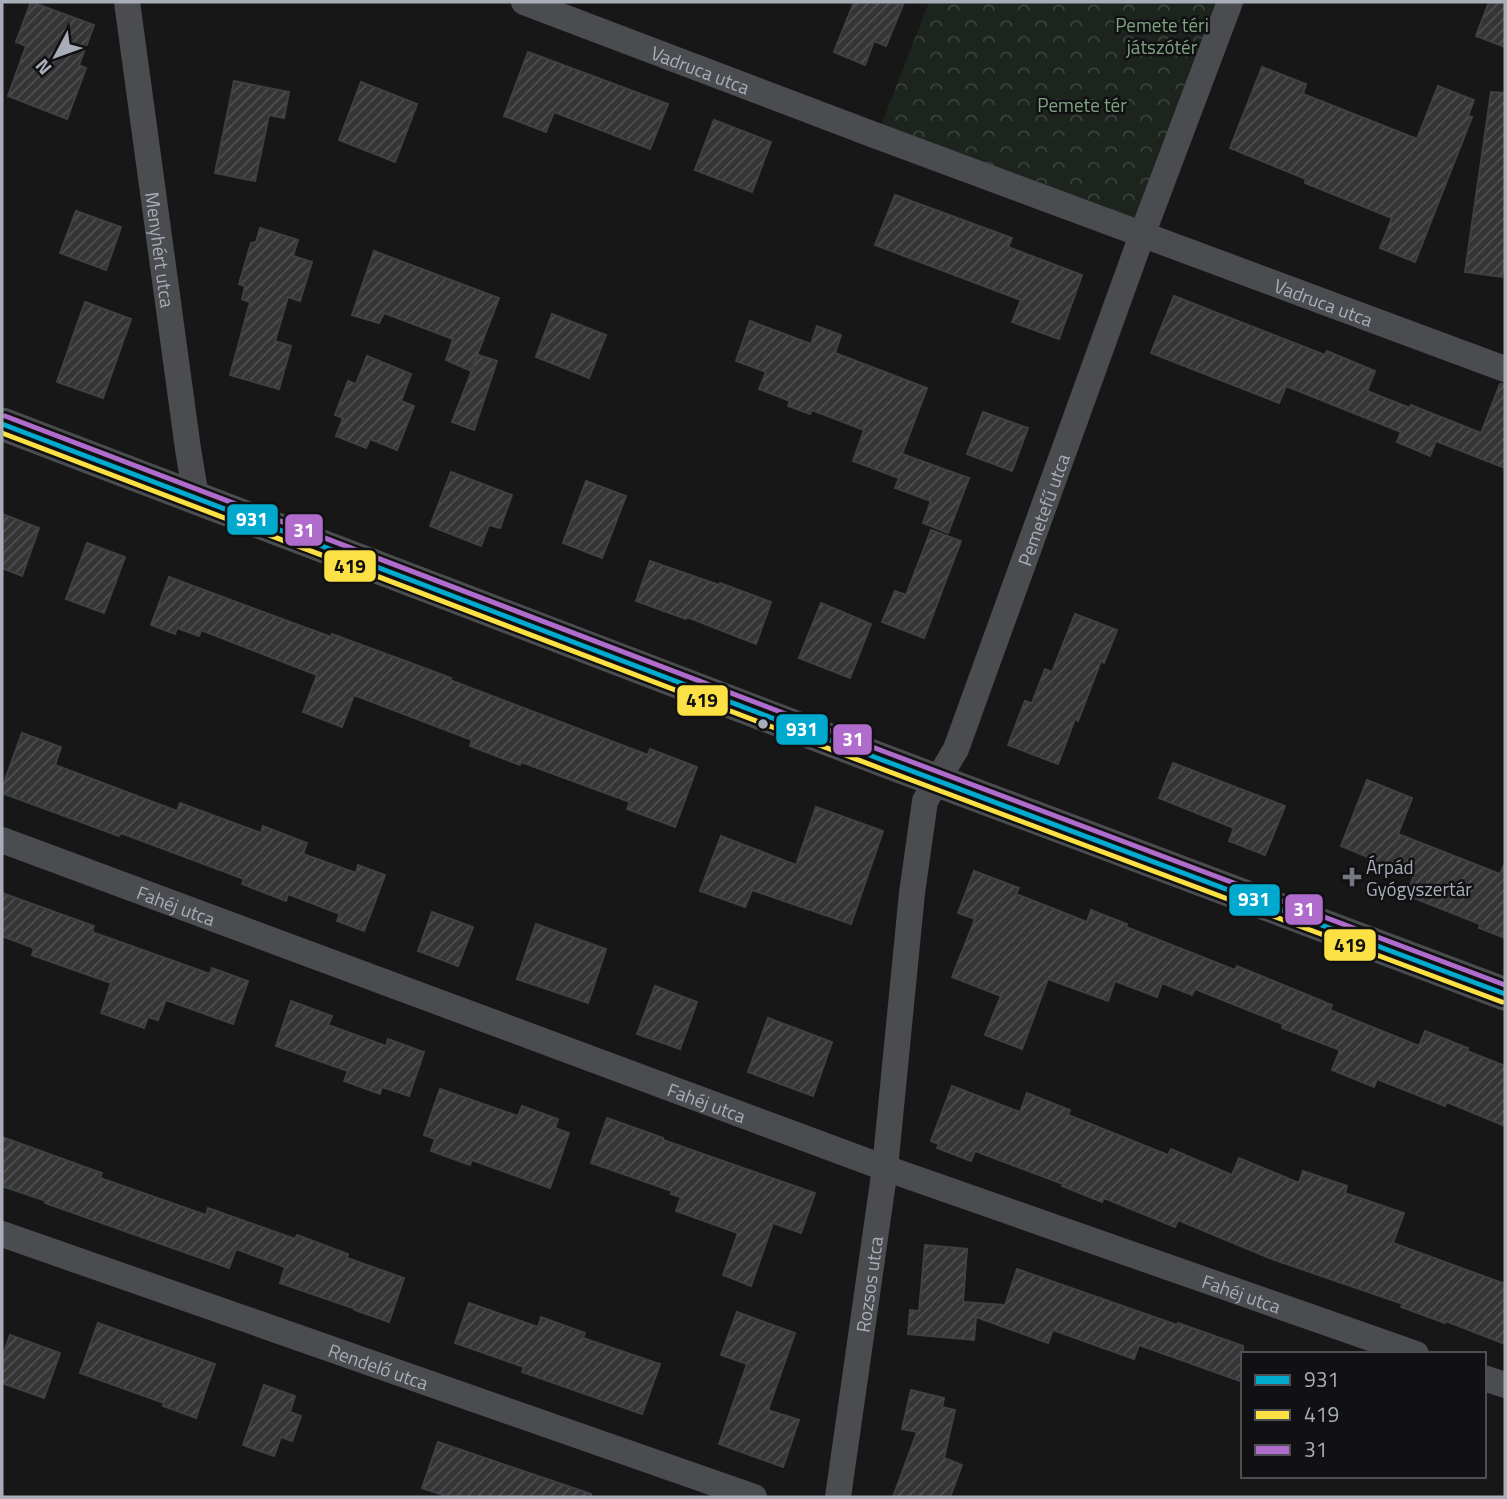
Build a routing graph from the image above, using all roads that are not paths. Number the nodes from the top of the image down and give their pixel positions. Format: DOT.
graph roads {
  1 [pos="127,2"];
  2 [pos="524,2"];
  3 [pos="1230,2"];
  4 [pos="1142,235"];
  5 [pos="1505,369"];
  6 [pos="2,424"];
  7 [pos="196,497"];
  8 [pos="937,780"];
  9 [pos="2,840"];
  10 [pos="1505,994"];
  11 [pos="885,1168"];
  12 [pos="2,1234"];
  13 [pos="1410,1352"];
  14 [pos="1486,1379"];
  15 [pos="1505,1385"];
  16 [pos="754,1497"];
  17 [pos="838,1497"];
  1 -- 7 [label="street, Menyhért utca"];
  2 -- 4 [label="street, Vadruca utca"];
  3 -- 4 [label="street"];
  4 -- 5 [label="street, Vadruca utca"];
  4 -- 8 [label="street, Pemetefű utca"];
  6 -- 7 [label="street"];
  7 -- 8 [label="street"];
  8 -- 10 [label="street"];
  8 -- 11 [label="street, Rozsos utca"];
  9 -- 11 [label="street, Fahéj utca"];
  11 -- 13 [label="street, Fahéj utca"];
  11 -- 17 [label="street, Rozsos utca"];
  12 -- 16 [label="street, Rendelő utca"];
  14 -- 15 [label="street"];
}
